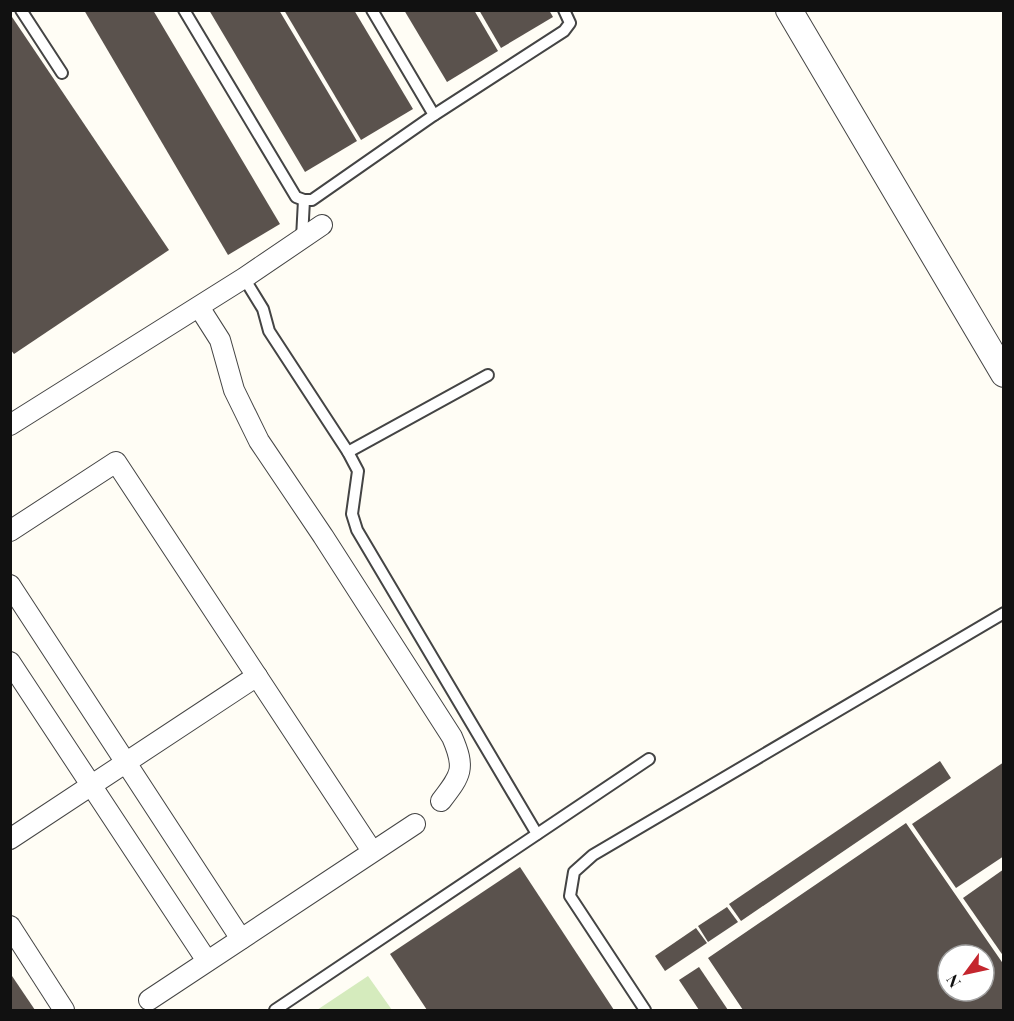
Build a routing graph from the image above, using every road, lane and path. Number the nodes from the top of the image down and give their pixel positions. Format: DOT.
graph roads {
  1 [pos="21,10"];
  2 [pos="184,10"];
  3 [pos="372,10"];
  4 [pos="564,10"];
  5 [pos="789,10"];
  6 [pos="62,73"];
  7 [pos="434,115"];
  8 [pos="304,200"];
  9 [pos="322,225"];
  10 [pos="302,239"];
  11 [pos="244,278"];
  12 [pos="199,307"];
  13 [pos="1004,374"];
  14 [pos="488,375"];
  15 [pos="10,425"];
  16 [pos="348,452"];
  17 [pos="10,531"];
  18 [pos="10,585"];
  19 [pos="1004,613"];
  20 [pos="10,662"];
  21 [pos="256,675"];
  22 [pos="648,759"];
  23 [pos="126,762"];
  24 [pos="92,785"];
  25 [pos="441,801"];
  26 [pos="415,824"];
  27 [pos="537,834"];
  28 [pos="10,839"];
  29 [pos="372,851"];
  30 [pos="10,926"];
  31 [pos="241,939"];
  32 [pos="207,961"];
  33 [pos="149,1000"];
  34 [pos="64,1011"];
  35 [pos="275,1011"];
  36 [pos="645,1011"];
  1 -- 6 [label="lane"];
  2 -- 8 [label="lane"];
  3 -- 7 [label="lane"];
  4 -- 7 [label="lane"];
  5 -- 13 [label="street"];
  7 -- 8 [label="lane"];
  8 -- 10 [label="lane"];
  9 -- 10 [label="street"];
  10 -- 11 [label="street"];
  11 -- 12 [label="street"];
  11 -- 16 [label="lane"];
  12 -- 15 [label="street"];
  12 -- 25 [label="street"];
  14 -- 16 [label="lane"];
  16 -- 27 [label="lane"];
  17 -- 21 [label="street"];
  18 -- 23 [label="street"];
  19 -- 36 [label="lane"];
  20 -- 24 [label="street"];
  21 -- 23 [label="street"];
  21 -- 29 [label="street"];
  22 -- 27 [label="lane"];
  23 -- 24 [label="street"];
  23 -- 31 [label="street"];
  24 -- 28 [label="street"];
  24 -- 32 [label="street"];
  26 -- 29 [label="street"];
  27 -- 35 [label="lane"];
  29 -- 31 [label="street"];
  30 -- 34 [label="street"];
  31 -- 32 [label="street"];
  32 -- 33 [label="street"];
}
